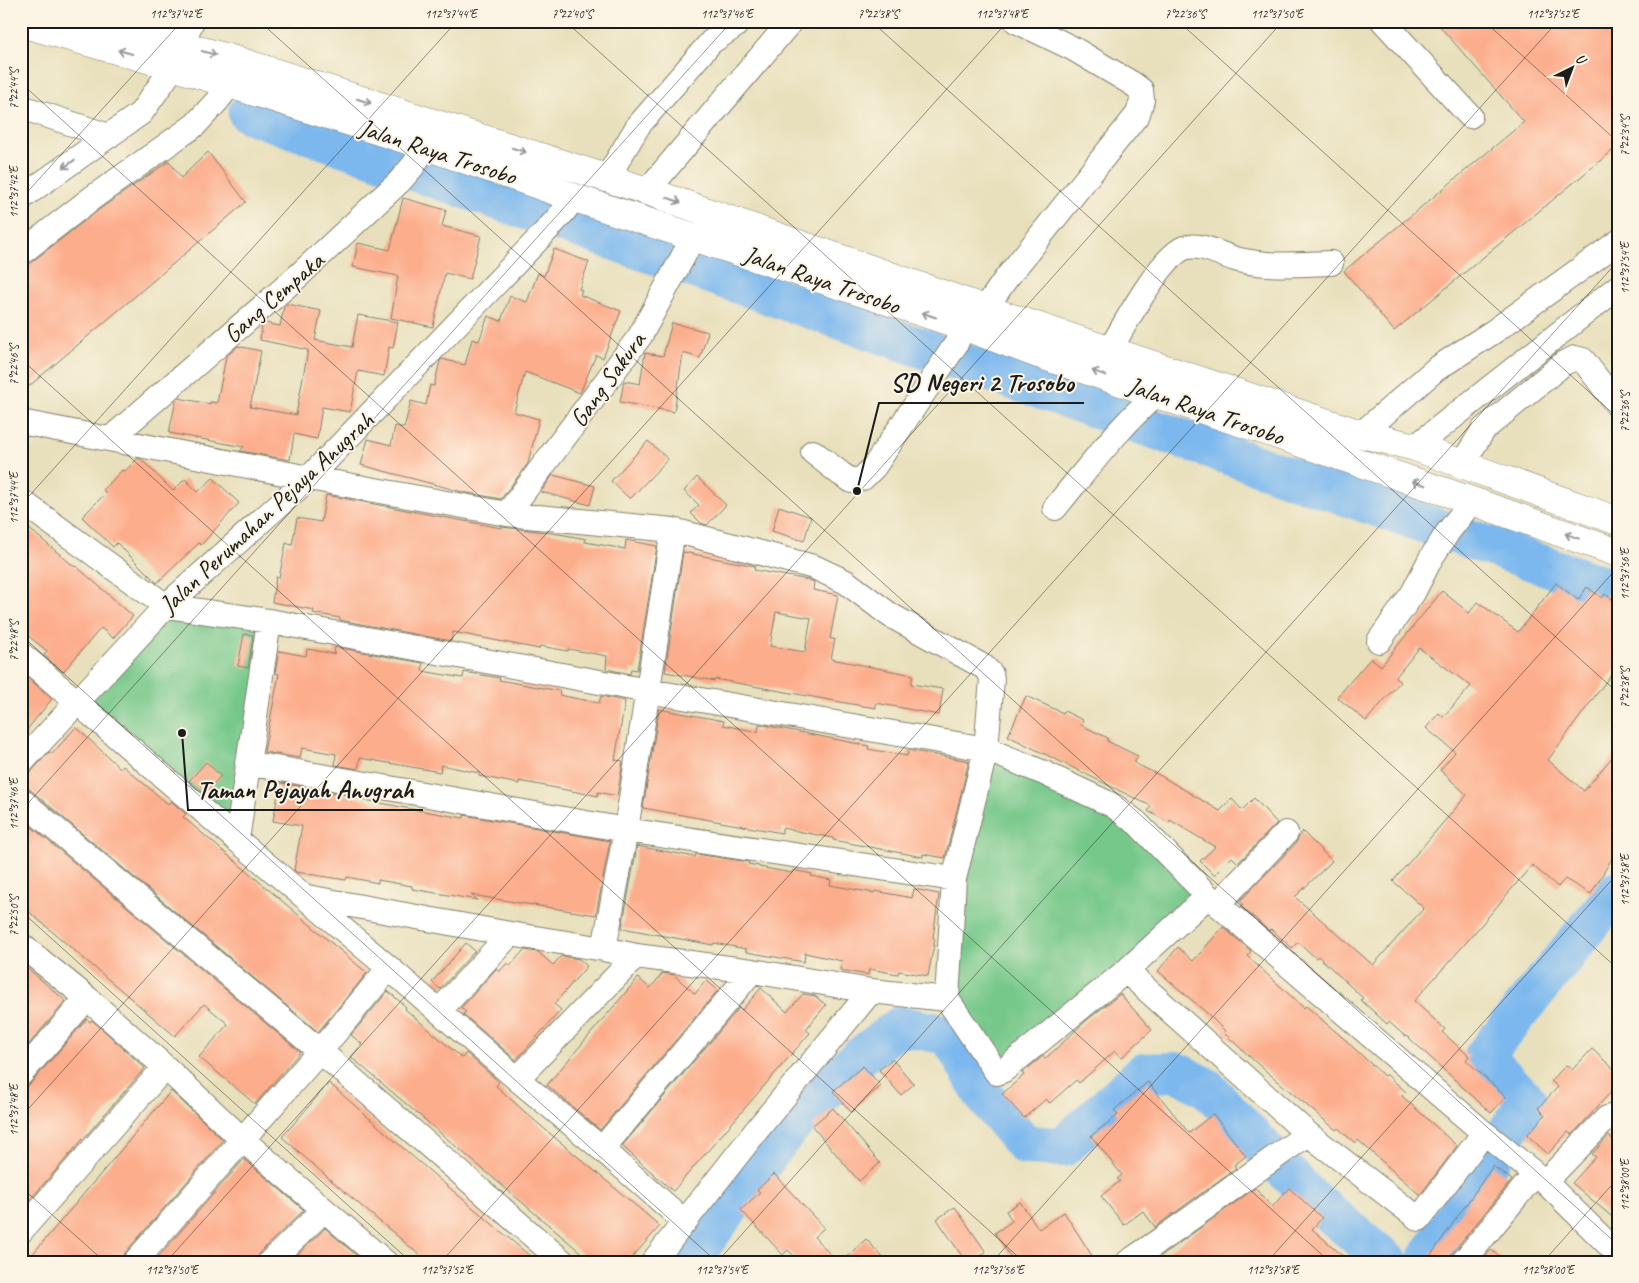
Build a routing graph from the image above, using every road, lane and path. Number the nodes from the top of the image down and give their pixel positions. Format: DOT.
graph roads {
  1 [pos="94,21"];
  2 [pos="791,21"];
  3 [pos="1016,21"];
  4 [pos="1383,21"];
  5 [pos="21,23"];
  6 [pos="734,26"];
  7 [pos="177,54"];
  8 [pos="223,91"];
  9 [pos="21,107"];
  10 [pos="1470,116"];
  11 [pos="108,136"];
  12 [pos="424,150"];
  13 [pos="607,178"];
  14 [pos="647,190"];
  15 [pos="21,198"];
  16 [pos="570,203"];
  17 [pos="1618,242"];
  18 [pos="689,243"];
  19 [pos="21,253"];
  20 [pos="1331,263"];
  21 [pos="1618,287"];
  22 [pos="985,309"];
  23 [pos="960,335"];
  24 [pos="1110,350"];
  25 [pos="1180,374"];
  26 [pos="1149,400"];
  27 [pos="1618,406"];
  28 [pos="21,422"];
  29 [pos="1361,434"];
  30 [pos="110,439"];
  31 [pos="1415,447"];
  32 [pos="813,452"];
  33 [pos="1462,464"];
  34 [pos="309,478"];
  35 [pos="21,501"];
  36 [pos="1055,508"];
  37 [pos="507,514"];
  38 [pos="1460,516"];
  39 [pos="1618,521"];
  40 [pos="673,530"];
  41 [pos="1618,553"];
  42 [pos="166,606"];
  43 [pos="269,620"];
  44 [pos="1379,641"];
  45 [pos="21,654"];
  46 [pos="648,691"];
  47 [pos="78,702"];
  48 [pos="986,749"];
  49 [pos="21,763"];
  50 [pos="247,763"];
  51 [pos="21,800"];
  52 [pos="626,830"];
  53 [pos="1286,833"];
  54 [pos="237,840"];
  55 [pos="954,879"];
  56 [pos="305,897"];
  57 [pos="1213,900"];
  58 [pos="510,934"];
  59 [pos="21,945"];
  60 [pos="604,948"];
  61 [pos="636,956"];
  62 [pos="390,968"];
  63 [pos="1126,971"];
  64 [pos="752,972"];
  65 [pos="872,992"];
  66 [pos="87,998"];
  67 [pos="946,1000"];
  68 [pos="439,1011"];
  69 [pos="320,1051"];
  70 [pos="165,1068"];
  71 [pos="21,1074"];
  72 [pos="517,1079"];
  73 [pos="1618,1118"];
  74 [pos="1488,1136"];
  75 [pos="1304,1137"];
  76 [pos="243,1140"];
  77 [pos="602,1149"];
  78 [pos="1540,1178"];
  79 [pos="324,1210"];
  80 [pos="686,1222"];
  81 [pos="21,1231"];
  82 [pos="1618,1254"];
  83 [pos="1130,1261"];
  84 [pos="135,1262"];
  85 [pos="270,1262"];
  86 [pos="385,1262"];
  87 [pos="563,1262"];
  88 [pos="653,1262"];
  89 [pos="1463,1262"];
  1 -- 7 [label="highway, Jalan Raya Trosobo"];
  2 -- 14 [label="street"];
  3 -- 22 [label="street"];
  4 -- 10 [label="street"];
  7 -- 5 [label="highway, Jalan Raya Trosobo, one-way"];
  6 -- 13 [label="street"];
  7 -- 8 [label="highway, Jalan Raya Trosobo"];
  7 -- 11 [label="street"];
  8 -- 12 [label="highway, Jalan Raya Trosobo"];
  8 -- 13 [label="highway, Jalan Raya Trosobo, one-way"];
  8 -- 19 [label="street"];
  9 -- 11 [label="street"];
  11 -- 15 [label="street, one-way"];
  12 -- 16 [label="highway, Jalan Raya Trosobo"];
  12 -- 30 [label="street, Gang Cempaka"];
  13 -- 14 [label="highway, Jalan Raya Trosobo"];
  14 -- 22 [label="highway, Jalan Raya Trosobo, one-way"];
  16 -- 18 [label="highway, Jalan Raya Trosobo"];
  16 -- 34 [label="street, Jalan Perumahan Pejaya Anugrah"];
  17 -- 29 [label="street"];
  23 -- 18 [label="highway, Jalan Raya Trosobo, one-way"];
  18 -- 37 [label="street, Gang Sakura"];
  20 -- 24 [label="street"];
  21 -- 31 [label="street"];
  22 -- 24 [label="highway, Jalan Raya Trosobo"];
  26 -- 23 [label="highway, Jalan Raya Trosobo, one-way"];
  23 -- 32 [label="street"];
  24 -- 25 [label="highway, Jalan Raya Trosobo"];
  25 -- 26 [label="street"];
  25 -- 29 [label="highway, Jalan Raya Trosobo"];
  26 -- 36 [label="street"];
  38 -- 26 [label="highway, Jalan Raya Trosobo, one-way"];
  27 -- 33 [label="street"];
  28 -- 30 [label="street"];
  29 -- 31 [label="highway, Jalan Raya Trosobo"];
  30 -- 34 [label="street"];
  31 -- 33 [label="highway, Jalan Raya Trosobo"];
  33 -- 39 [label="highway, Jalan Raya Trosobo"];
  34 -- 37 [label="street"];
  34 -- 42 [label="street, Jalan Perumahan Pejaya Anugrah"];
  35 -- 42 [label="street"];
  37 -- 40 [label="street"];
  41 -- 38 [label="highway, Jalan Raya Trosobo, one-way"];
  38 -- 44 [label="street"];
  40 -- 46 [label="street"];
  40 -- 48 [label="street"];
  42 -- 43 [label="street"];
  42 -- 47 [label="street, Jalan Perumahan Pejaya Anugrah"];
  43 -- 46 [label="street"];
  43 -- 50 [label="street"];
  45 -- 47 [label="street"];
  46 -- 48 [label="street"];
  46 -- 52 [label="street"];
  47 -- 49 [label="street, Jalan Perumahan Pejaya Anugrah"];
  47 -- 54 [label="street"];
  48 -- 55 [label="street"];
  48 -- 57 [label="street"];
  50 -- 52 [label="street"];
  50 -- 54 [label="street"];
  51 -- 69 [label="street"];
  52 -- 55 [label="street"];
  52 -- 60 [label="street"];
  53 -- 57 [label="street"];
  54 -- 56 [label="street"];
  55 -- 67 [label="street"];
  56 -- 58 [label="street"];
  56 -- 62 [label="street"];
  57 -- 63 [label="street"];
  57 -- 74 [label="street"];
  58 -- 60 [label="street"];
  58 -- 68 [label="street"];
  59 -- 66 [label="street"];
  60 -- 61 [label="street"];
  61 -- 64 [label="street"];
  61 -- 72 [label="street"];
  62 -- 68 [label="street"];
  62 -- 69 [label="street"];
  63 -- 67 [label="street"];
  63 -- 75 [label="street"];
  64 -- 65 [label="street"];
  64 -- 77 [label="street"];
  65 -- 67 [label="street"];
  65 -- 80 [label="street"];
  66 -- 70 [label="street"];
  66 -- 71 [label="street"];
  68 -- 72 [label="street"];
  69 -- 76 [label="street"];
  69 -- 87 [label="street"];
  70 -- 76 [label="street"];
  70 -- 81 [label="street"];
  72 -- 77 [label="street"];
  73 -- 78 [label="street"];
  74 -- 75 [label="street"];
  74 -- 78 [label="street"];
  75 -- 83 [label="street"];
  76 -- 79 [label="street"];
  76 -- 84 [label="street"];
  77 -- 80 [label="street"];
  78 -- 82 [label="street"];
  78 -- 89 [label="street"];
  79 -- 85 [label="street"];
  79 -- 86 [label="street"];
  80 -- 88 [label="street"];
}
